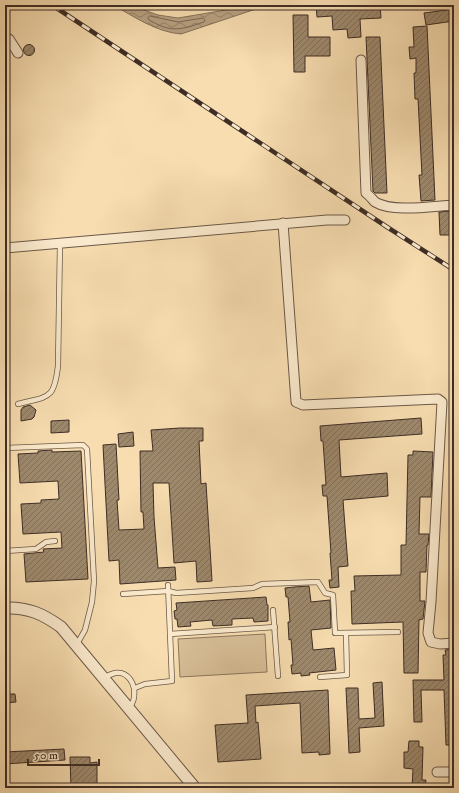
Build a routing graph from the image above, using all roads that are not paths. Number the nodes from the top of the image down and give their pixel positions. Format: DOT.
graph roads {
  1 [pos="5,38"];
  2 [pos="18,52"];
  3 [pos="362,60"];
  4 [pos="454,205"];
  5 [pos="345,220"];
  6 [pos="284,223"];
  7 [pos="60,244"];
  8 [pos="5,248"];
  9 [pos="18,404"];
  10 [pos="5,448"];
  11 [pos="55,542"];
  12 [pos="5,551"];
  13 [pos="168,585"];
  14 [pos="168,591"];
  15 [pos="123,594"];
  16 [pos="5,608"];
  17 [pos="273,610"];
  18 [pos="275,628"];
  19 [pos="398,632"];
  20 [pos="346,633"];
  21 [pos="170,634"];
  22 [pos="454,643"];
  23 [pos="76,645"];
  24 [pos="278,676"];
  25 [pos="320,677"];
  26 [pos="103,678"];
  27 [pos="135,688"];
  28 [pos="129,709"];
  29 [pos="437,772"];
  30 [pos="454,772"];
  31 [pos="195,788"];
  1 -- 2 [label="street"];
  3 -- 4 [label="street"];
  5 -- 6 [label="street"];
  6 -- 7 [label="street"];
  6 -- 22 [label="street"];
  7 -- 8 [label="street"];
  7 -- 9 [label="lane"];
  10 -- 23 [label="lane"];
  11 -- 12 [label="lane"];
  13 -- 14 [label="lane"];
  14 -- 15 [label="lane"];
  14 -- 20 [label="lane"];
  14 -- 21 [label="lane"];
  16 -- 23 [label="street"];
  17 -- 18 [label="lane"];
  18 -- 21 [label="lane"];
  18 -- 24 [label="lane"];
  19 -- 20 [label="lane"];
  20 -- 25 [label="lane"];
  21 -- 27 [label="lane"];
  23 -- 26 [label="street"];
  26 -- 27 [label="lane"];
  26 -- 28 [label="street"];
  27 -- 28 [label="lane"];
  28 -- 31 [label="street"];
  29 -- 30 [label="street"];
}
